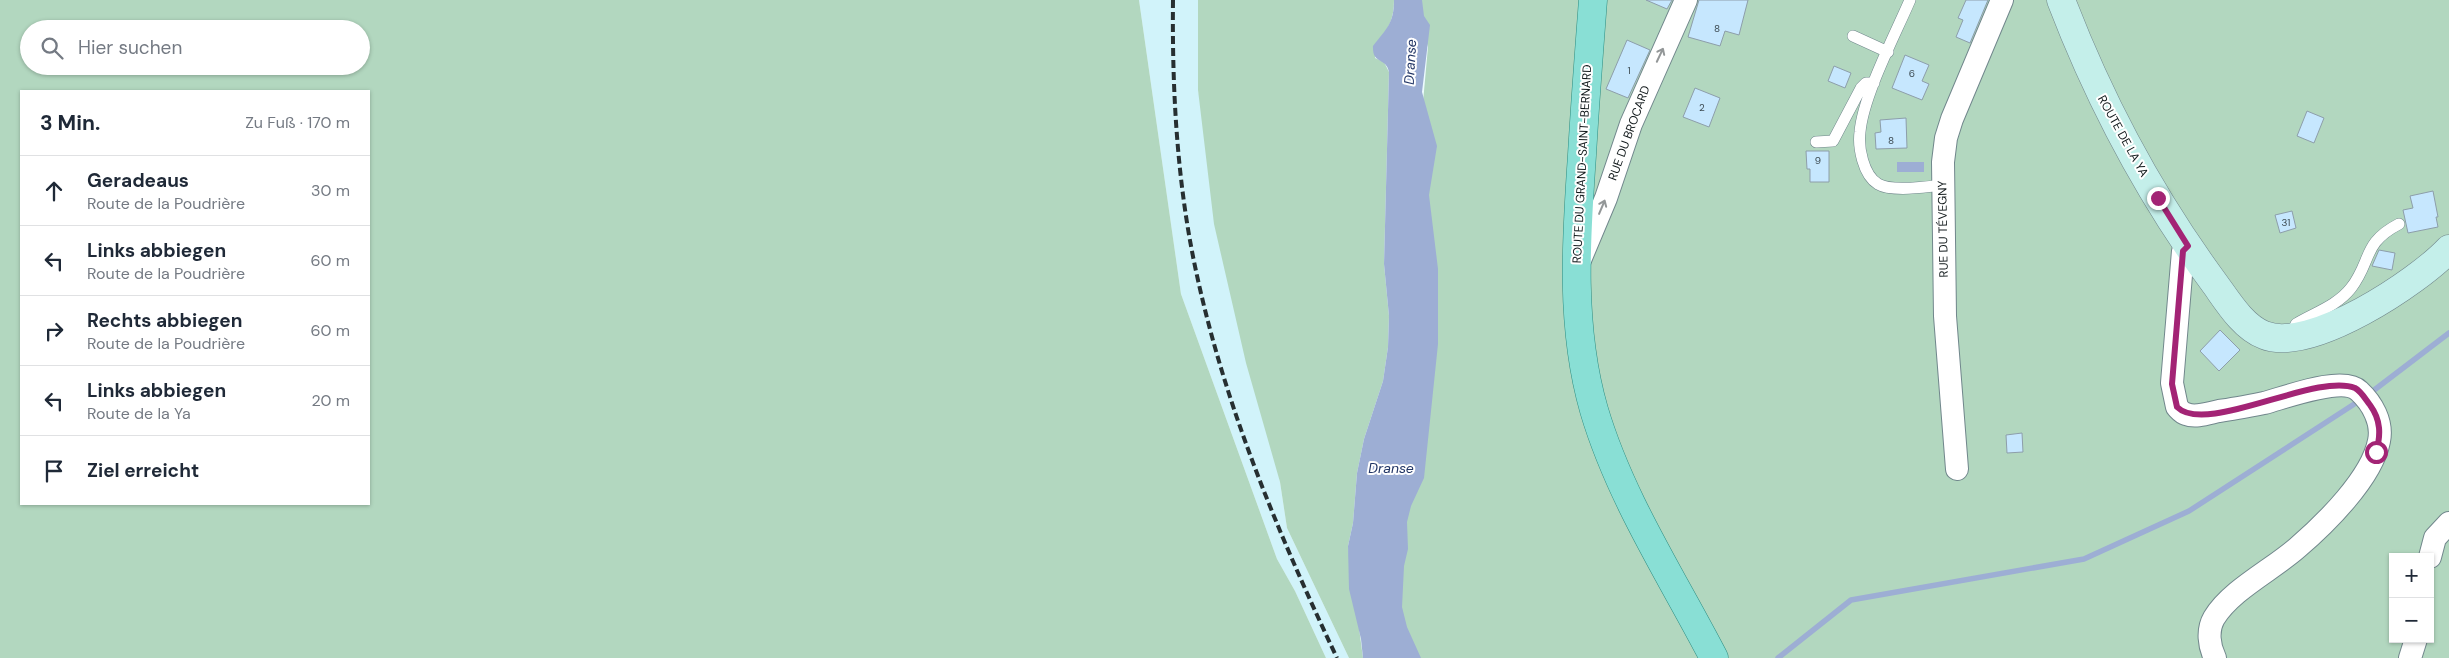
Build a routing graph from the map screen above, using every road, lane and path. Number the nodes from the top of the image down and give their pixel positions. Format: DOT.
graph roads {
  1 [pos="1593,0"];
  2 [pos="1686,0"];
  3 [pos="1910,0"];
  4 [pos="2002,0"];
  5 [pos="2061,0"];
  6 [pos="1853,36"];
  7 [pos="1888,52"];
  8 [pos="1874,83"];
  9 [pos="1816,142"];
  10 [pos="1942,185"];
  11 [pos="2399,224"];
  12 [pos="2188,246"];
  13 [pos="2449,249"];
  14 [pos="1576,268"];
  15 [pos="2292,338"];
  16 [pos="1957,469"];
  17 [pos="2449,523"];
  18 [pos="2431,553"];
  19 [pos="2415,643"];
  20 [pos="1714,658"];
  21 [pos="2215,658"];
  22 [pos="2410,658"];
  1 -- 14 [label="main road, ROUTE DU GRAND-SAINT-BERNARD"];
  14 -- 2 [label="street, RUE DU BROCARD, one-way"];
  3 -- 7 [label="lane"];
  4 -- 10 [label="street, RUE DU TÉVEGNY"];
  5 -- 12 [label="street, ROUTE DE LA YA"];
  6 -- 7 [label="lane"];
  7 -- 8 [label="lane"];
  8 -- 9 [label="lane"];
  8 -- 10 [label="lane"];
  10 -- 16 [label="street, RUE DU TÉVEGNY"];
  11 -- 15 [label="lane"];
  12 -- 15 [label="street, ROUTE DE LA YA"];
  12 -- 21 [label="street"];
  13 -- 15 [label="street"];
  14 -- 20 [label="main road, ROUTE DU GRAND-SAINT-BERNARD"];
  17 -- 18 [label="street"];
  19 -- 22 [label="street"];
}
